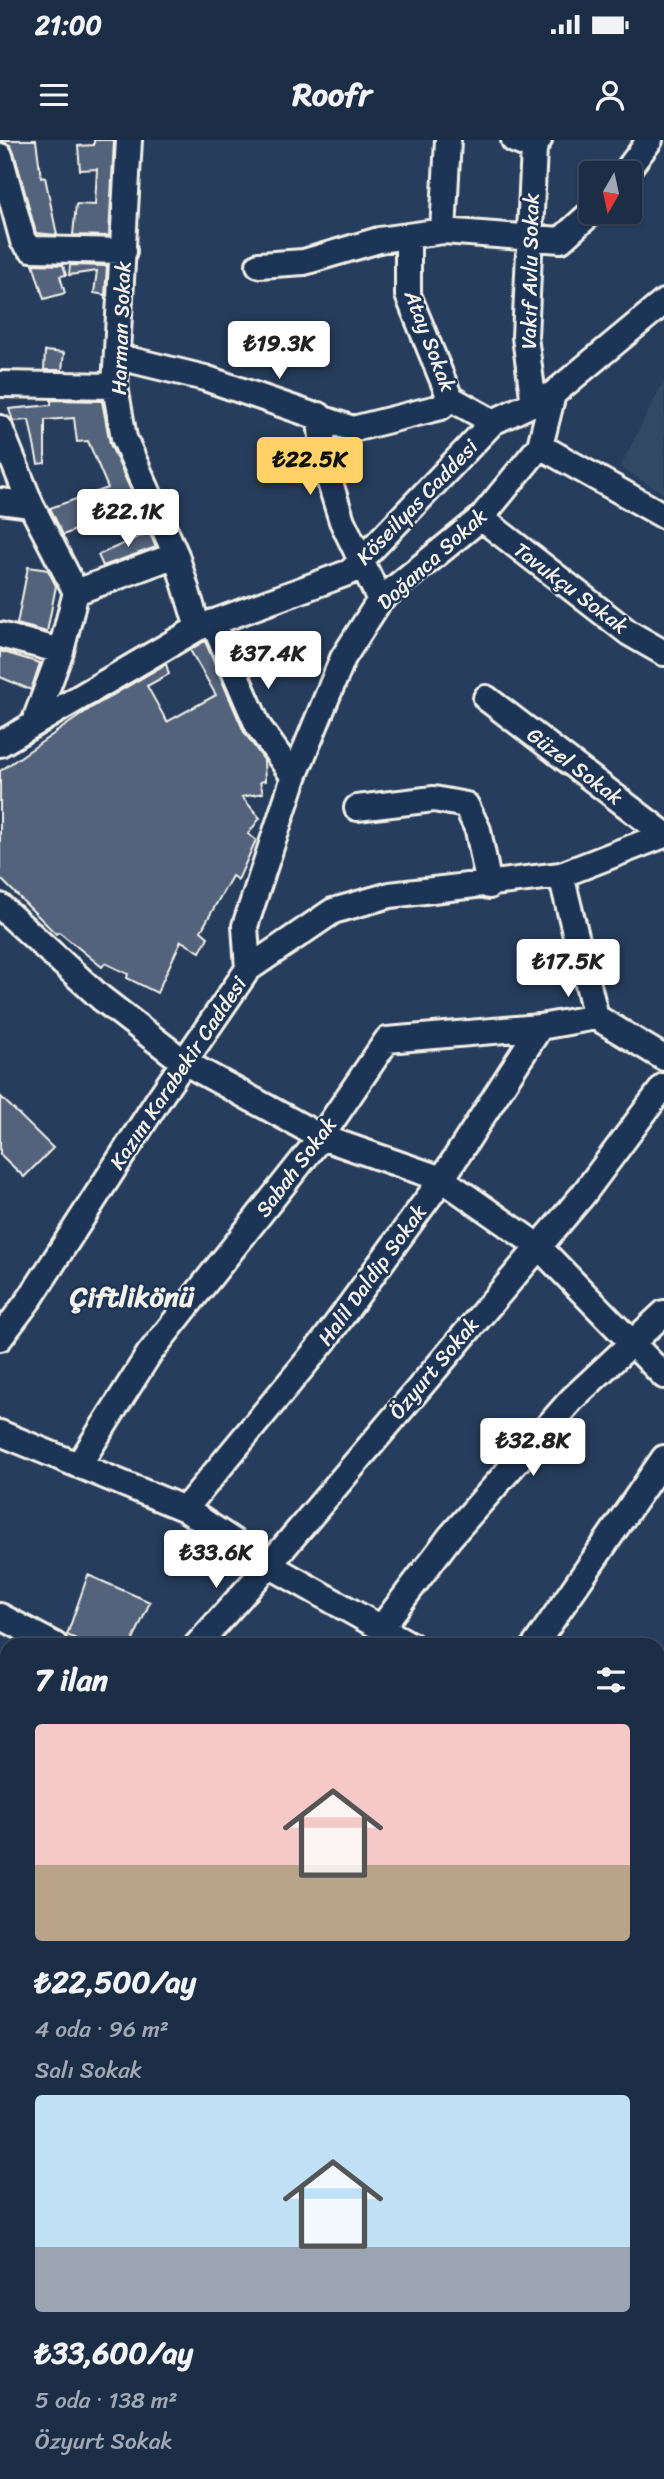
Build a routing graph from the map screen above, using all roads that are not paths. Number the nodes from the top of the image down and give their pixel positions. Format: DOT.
graph roads {
  1 [pos="129,140"];
  2 [pos="448,140"];
  3 [pos="650,140"];
  4 [pos="529,143"];
  5 [pos="0,156"];
  6 [pos="634,161"];
  7 [pos="579,224"];
  8 [pos="443,231"];
  9 [pos="408,236"];
  10 [pos="528,240"];
  11 [pos="124,251"];
  12 [pos="259,265"];
  13 [pos="664,302"];
  14 [pos="119,357"];
  15 [pos="0,384"];
  16 [pos="115,386"];
  17 [pos="450,398"];
  18 [pos="544,399"];
  19 [pos="319,415"];
  20 [pos="493,422"];
  21 [pos="0,428"];
  22 [pos="540,446"];
  23 [pos="0,501"];
  24 [pos="31,505"];
  25 [pos="664,516"];
  26 [pos="481,518"];
  27 [pos="176,555"];
  28 [pos="362,560"];
  29 [pos="76,592"];
  30 [pos="380,600"];
  31 [pos="206,625"];
  32 [pos="0,635"];
  33 [pos="61,651"];
  34 [pos="664,653"];
  35 [pos="486,698"];
  36 [pos="34,723"];
  37 [pos="0,744"];
  38 [pos="294,777"];
  39 [pos="357,808"];
  40 [pos="664,835"];
  41 [pos="561,875"];
  42 [pos="489,886"];
  43 [pos="0,906"];
  44 [pos="248,969"];
  45 [pos="596,1017"];
  46 [pos="540,1027"];
  47 [pos="664,1058"];
  48 [pos="184,1062"];
  49 [pos="664,1086"];
  50 [pos="321,1137"];
  51 [pos="442,1179"];
  52 [pos="538,1247"];
  53 [pos="664,1313"];
  54 [pos="0,1338"];
  55 [pos="634,1344"];
  56 [pos="664,1376"];
  57 [pos="0,1433"];
  58 [pos="664,1458"];
  59 [pos="80,1463"];
  60 [pos="185,1509"];
  61 [pos="269,1565"];
  62 [pos="0,1616"];
  63 [pos="382,1628"];
  64 [pos="42,1638"];
  65 [pos="203,1638"];
  66 [pos="398,1638"];
  67 [pos="540,1638"];
  1 -- 11 [label="street, Harman Sokak"];
  2 -- 8 [label="street"];
  3 -- 6 [label="street"];
  4 -- 10 [label="street, Vakıf Avlu Sokak"];
  5 -- 11 [label="street"];
  7 -- 10 [label="street"];
  8 -- 9 [label="street"];
  8 -- 10 [label="street"];
  9 -- 12 [label="street"];
  9 -- 17 [label="street, Atay Sokak"];
  10 -- 18 [label="street, Vakıf Avlu Sokak"];
  11 -- 14 [label="street, Harman Sokak"];
  13 -- 18 [label="street, Köseilyas Caddesi"];
  14 -- 16 [label="street, Harman Sokak"];
  14 -- 19 [label="street"];
  15 -- 16 [label="street"];
  16 -- 27 [label="street, Harman Sokak"];
  17 -- 19 [label="street"];
  17 -- 20 [label="street, Atay Sokak"];
  18 -- 20 [label="street, Köseilyas Caddesi"];
  18 -- 22 [label="street, Doğanca Sokak"];
  19 -- 28 [label="street"];
  20 -- 28 [label="street, Köseilyas Caddesi"];
  21 -- 24 [label="street"];
  22 -- 25 [label="street"];
  22 -- 26 [label="street, Doğanca Sokak"];
  23 -- 24 [label="street"];
  24 -- 29 [label="street"];
  26 -- 30 [label="street, Doğanca Sokak"];
  26 -- 34 [label="street, Tavukçu Sokak"];
  27 -- 29 [label="street"];
  27 -- 31 [label="street, Harman Sokak"];
  28 -- 30 [label="street"];
  28 -- 31 [label="street, Köseilyas Caddesi"];
  29 -- 33 [label="street"];
  30 -- 38 [label="street, Doğanca Sokak"];
  31 -- 36 [label="street, Köseilyas Caddesi"];
  31 -- 38 [label="street, Harman Sokak"];
  32 -- 33 [label="street"];
  33 -- 36 [label="street"];
  35 -- 40 [label="street, Güzel Sokak"];
  36 -- 37 [label="street, Köseilyas Caddesi"];
  38 -- 44 [label="street, Doğanca Sokak"];
  39 -- 42 [label="street"];
  40 -- 41 [label="street, Kazım Karabekir Caddesi"];
  41 -- 42 [label="street, Kazım Karabekir Caddesi"];
  41 -- 45 [label="street"];
  42 -- 44 [label="street, Kazım Karabekir Caddesi"];
  43 -- 48 [label="street"];
  44 -- 48 [label="street, Kazım Karabekir Caddesi"];
  45 -- 46 [label="street, Sabah Sokak"];
  45 -- 47 [label="street"];
  46 -- 50 [label="street, Sabah Sokak"];
  46 -- 51 [label="street, Halil Daldip Sokak"];
  48 -- 50 [label="street"];
  48 -- 54 [label="street, Kazım Karabekir Caddesi"];
  49 -- 52 [label="street, Özyurt Sokak"];
  50 -- 51 [label="street"];
  50 -- 59 [label="street, Sabah Sokak"];
  51 -- 52 [label="street"];
  51 -- 60 [label="street, Halil Daldip Sokak"];
  52 -- 55 [label="street"];
  52 -- 61 [label="street, Özyurt Sokak"];
  53 -- 55 [label="street"];
  55 -- 56 [label="street"];
  55 -- 63 [label="street"];
  57 -- 59 [label="street"];
  58 -- 67 [label="street"];
  59 -- 60 [label="street"];
  60 -- 61 [label="street"];
  61 -- 63 [label="street"];
  61 -- 65 [label="street, Özyurt Sokak"];
  62 -- 64 [label="street"];
  63 -- 66 [label="street"];
}
